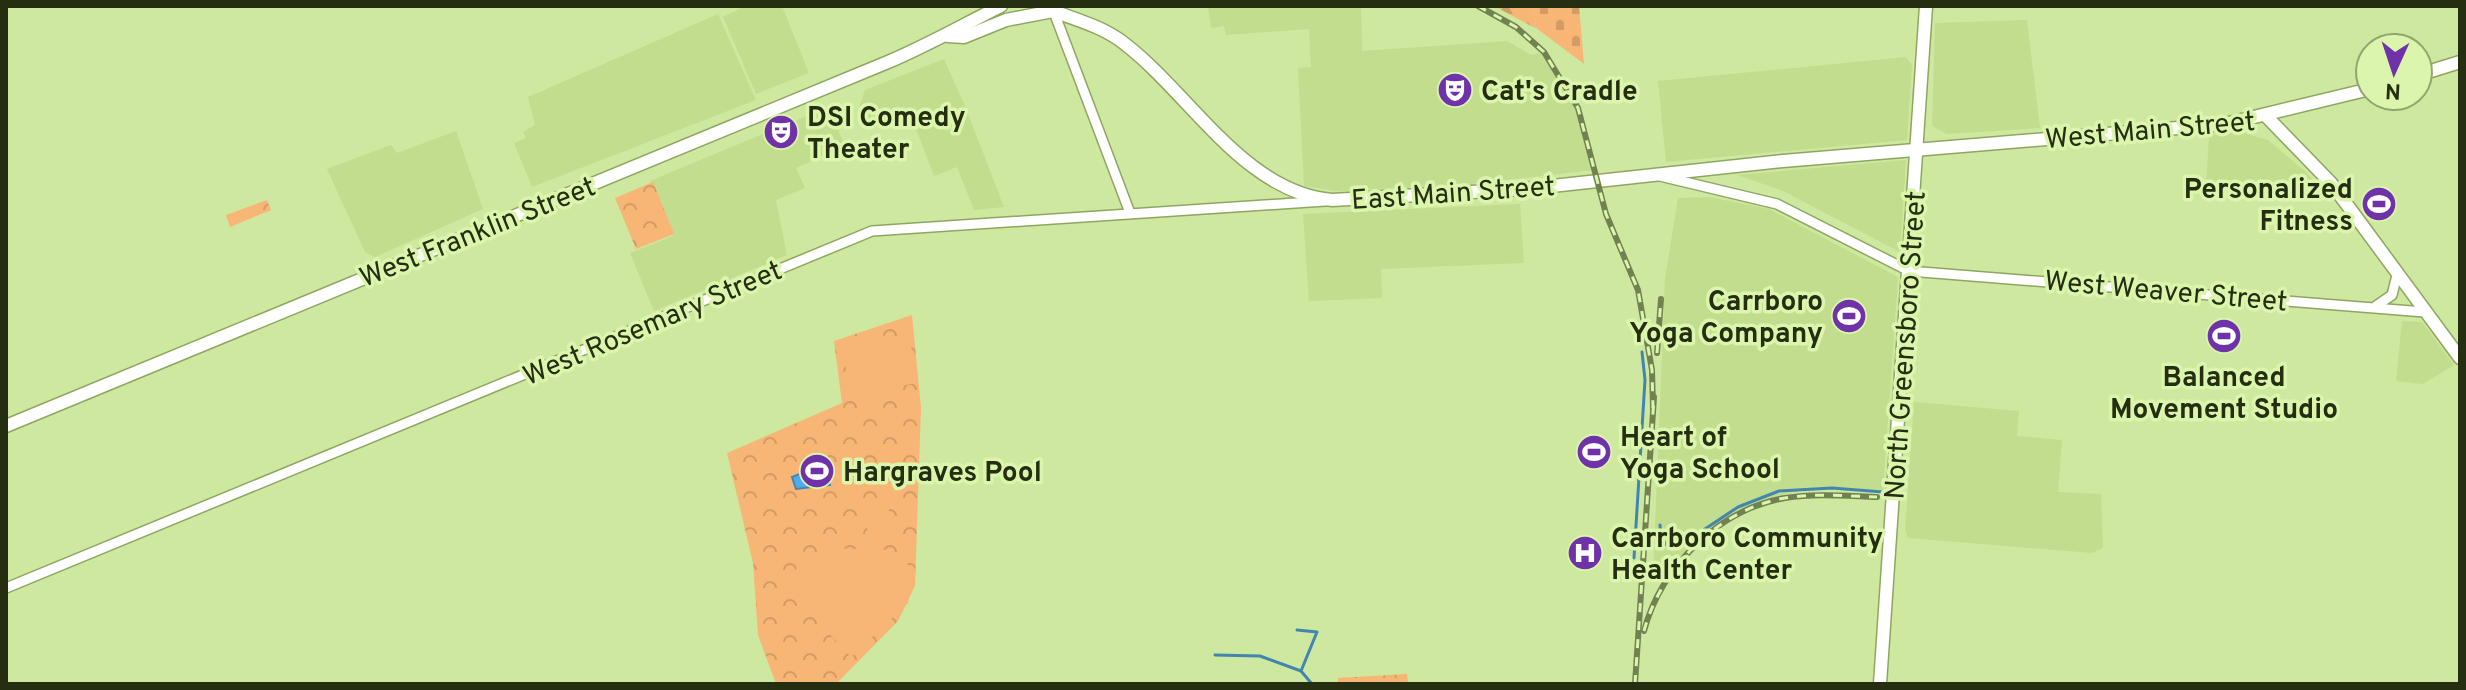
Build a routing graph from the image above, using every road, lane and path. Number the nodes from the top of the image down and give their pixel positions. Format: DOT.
graph roads {
  1 [pos="1001,6"];
  2 [pos="1926,6"];
  3 [pos="1049,8"];
  4 [pos="948,36"];
  5 [pos="2460,62"];
  6 [pos="2434,70"];
  7 [pos="2354,93"];
  8 [pos="2266,116"];
  9 [pos="1916,149"];
  10 [pos="1660,176"];
  11 [pos="1332,200"];
  12 [pos="1130,213"];
  13 [pos="1909,271"];
  14 [pos="2397,275"];
  15 [pos="2374,307"];
  16 [pos="2424,312"];
  17 [pos="2460,358"];
  18 [pos="6,426"];
  19 [pos="6,588"];
  20 [pos="1880,684"];
  1 -- 4 [label="main road, West Franklin Street"];
  2 -- 9 [label="main road, North Greensboro Street"];
  3 -- 4 [label="main road, West Franklin Street"];
  3 -- 11 [label="main road, East Main Street"];
  3 -- 12 [label="street"];
  4 -- 18 [label="main road, West Franklin Street"];
  5 -- 6 [label="main road"];
  7 -- 8 [label="main road"];
  8 -- 9 [label="main road, West Main Street"];
  8 -- 14 [label="main road, West Main Street"];
  9 -- 10 [label="main road, East Main Street"];
  9 -- 13 [label="main road, North Greensboro Street"];
  10 -- 11 [label="main road, East Main Street"];
  10 -- 13 [label="street"];
  11 -- 12 [label="street, West Rosemary Street"];
  12 -- 19 [label="street, West Rosemary Street"];
  13 -- 15 [label="street, West Weaver Street"];
  13 -- 20 [label="main road, North Greensboro Street"];
  14 -- 15 [label="street"];
  14 -- 16 [label="main road, West Main Street"];
  15 -- 16 [label="street, West Weaver Street"];
  16 -- 17 [label="main road, West Main Street"];
}
